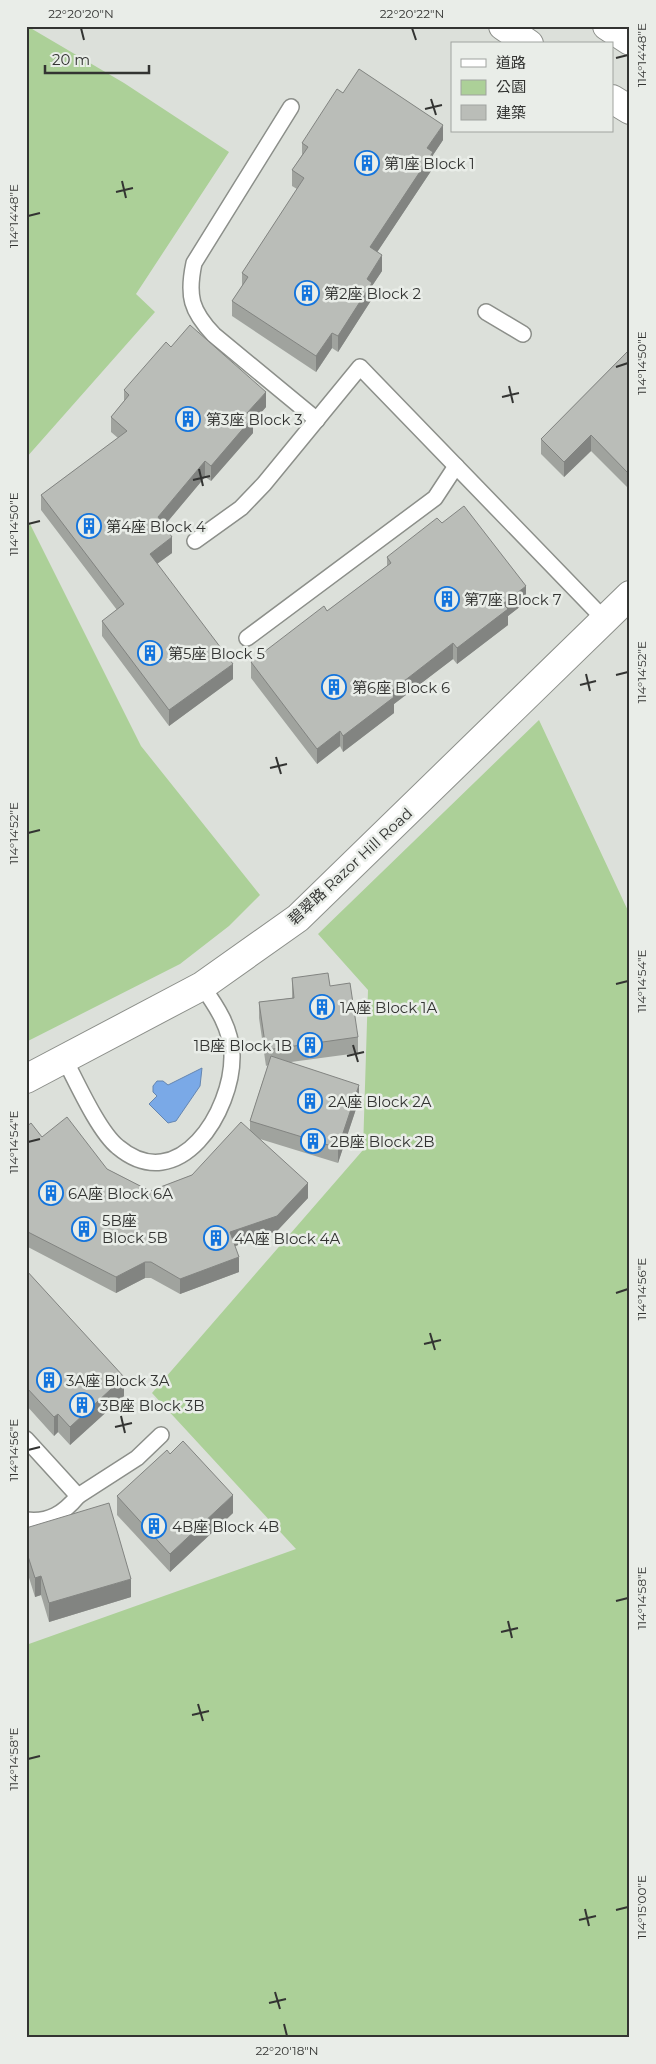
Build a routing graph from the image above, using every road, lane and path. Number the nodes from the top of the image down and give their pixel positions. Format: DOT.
graph roads {
  1 [pos="503,26"];
  2 [pos="607,26"];
  3 [pos="630,41"];
  4 [pos="527,42"];
  5 [pos="614,100"];
  6 [pos="290,107"];
  7 [pos="630,110"];
  8 [pos="486,312"];
  9 [pos="523,334"];
  10 [pos="317,420"];
  11 [pos="456,466"];
  12 [pos="195,541"];
  13 [pos="630,595"];
  14 [pos="605,620"];
  15 [pos="247,638"];
  16 [pos="202,986"];
  17 [pos="65,1060"];
  18 [pos="26,1079"];
  19 [pos="161,1435"];
  20 [pos="26,1439"];
  21 [pos="78,1496"];
  22 [pos="26,1520"];
  1 -- 4 [label="street"];
  2 -- 3 [label="street"];
  5 -- 7 [label="street"];
  6 -- 10 [label="lane"];
  8 -- 9 [label="lane"];
  10 -- 11 [label="lane"];
  10 -- 12 [label="lane"];
  11 -- 14 [label="lane"];
  11 -- 15 [label="lane"];
  13 -- 14 [label="street, 碧翠路 Razor Hill Road"];
  14 -- 16 [label="street, 碧翠路 Razor Hill Road"];
  16 -- 17 [label="street, 碧翠路 Razor Hill Road"];
  16 -- 17 [label="lane"];
  17 -- 18 [label="street, 碧翠路 Razor Hill Road"];
  19 -- 21 [label="lane"];
  20 -- 21 [label="lane"];
  21 -- 22 [label="lane"];
}
